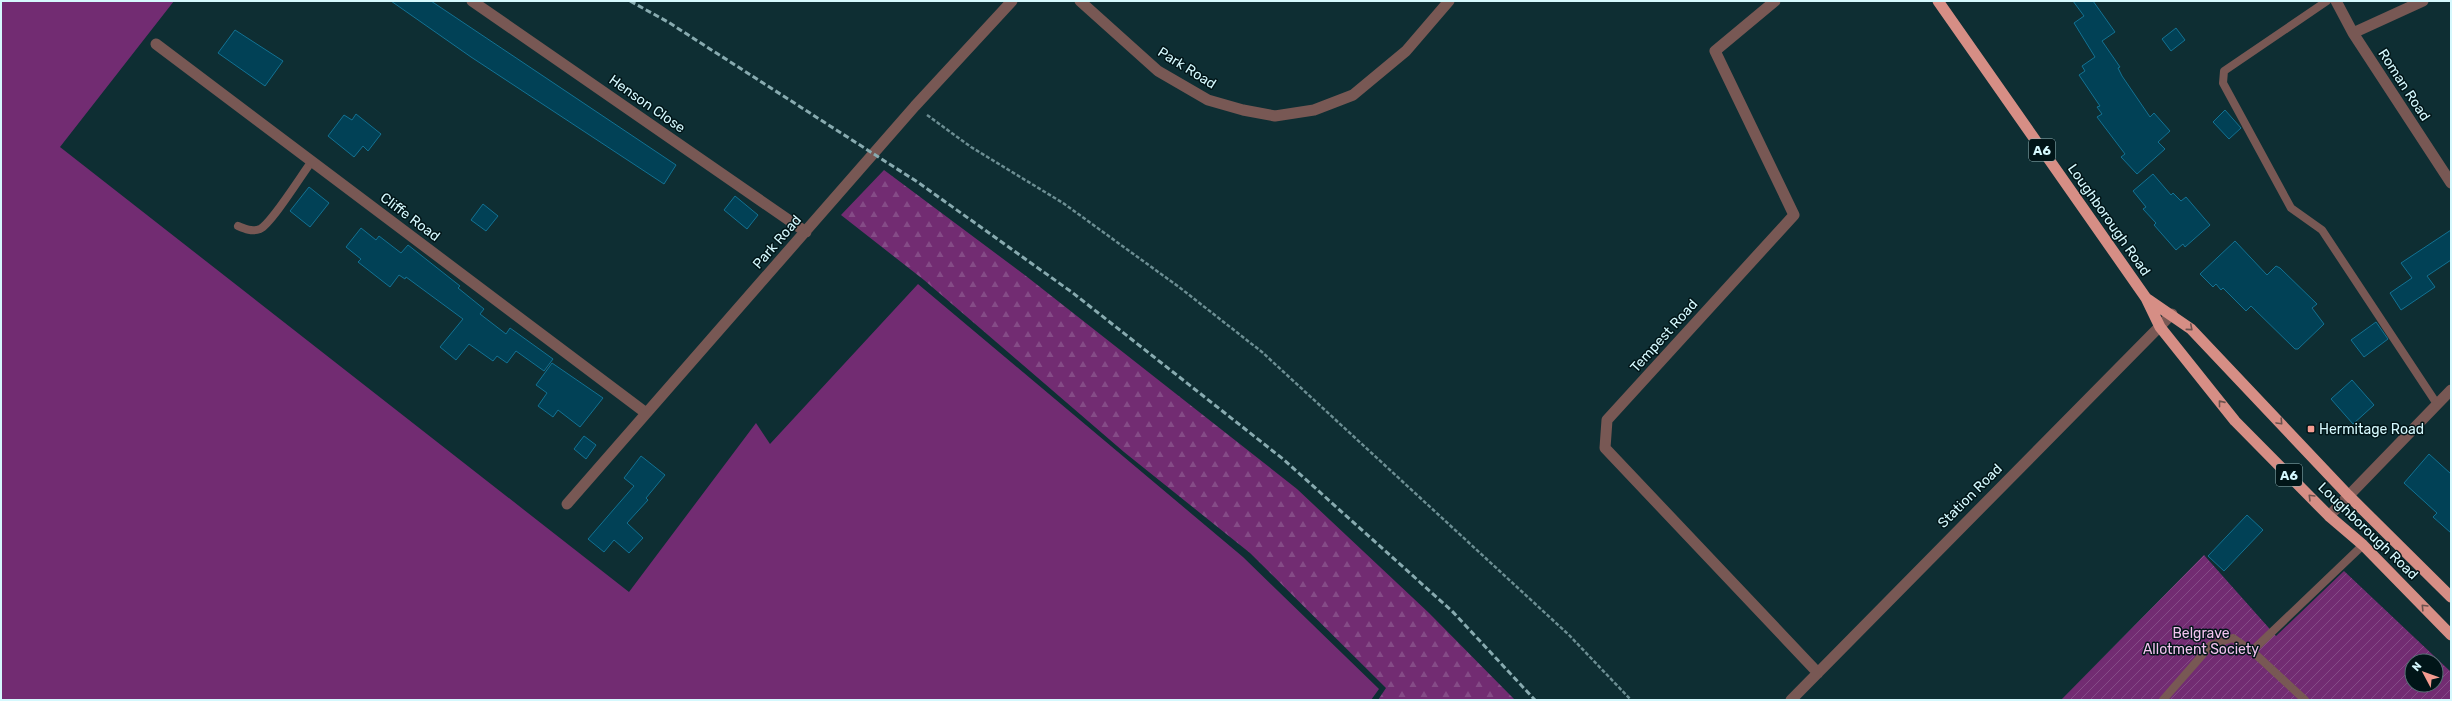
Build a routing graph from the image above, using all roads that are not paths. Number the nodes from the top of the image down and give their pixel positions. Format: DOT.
graph roads {
  1 [pos="472,1"];
  2 [pos="1012,1"];
  3 [pos="1080,1"];
  4 [pos="1449,1"];
  5 [pos="1776,1"];
  6 [pos="1938,1"];
  7 [pos="2328,1"];
  8 [pos="2336,1"];
  9 [pos="2423,1"];
  10 [pos="2353,33"];
  11 [pos="156,44"];
  12 [pos="312,161"];
  13 [pos="2451,183"];
  14 [pos="238,226"];
  15 [pos="806,232"];
  16 [pos="2146,298"];
  17 [pos="2172,314"];
  18 [pos="2160,327"];
  19 [pos="2451,390"];
  20 [pos="2437,404"];
  21 [pos="646,413"];
  22 [pos="2348,495"];
  23 [pos="567,504"];
  24 [pos="2329,516"];
  25 [pos="2363,545"];
  26 [pos="2451,597"];
  27 [pos="2451,635"];
  28 [pos="2252,651"];
  29 [pos="1818,673"];
  30 [pos="1790,700"];
  31 [pos="2163,700"];
  32 [pos="2305,700"];
  1 -- 15 [label="street, Henson Close"];
  2 -- 15 [label="street, Park Road"];
  3 -- 4 [label="street, Park Road"];
  5 -- 29 [label="street, Tempest Road"];
  6 -- 16 [label="highway, Loughborough Road / A6"];
  7 -- 20 [label="lane"];
  8 -- 10 [label="street, Roman Road"];
  9 -- 10 [label="street"];
  10 -- 13 [label="street, Roman Road"];
  11 -- 12 [label="street, Cliffe Road"];
  12 -- 14 [label="lane"];
  12 -- 21 [label="street, Cliffe Road"];
  15 -- 21 [label="street, Park Road"];
  16 -- 17 [label="highway, Loughborough Road / A6"];
  16 -- 18 [label="highway, Loughborough Road / A6"];
  17 -- 18 [label="street, Station Road"];
  17 -- 22 [label="highway, Loughborough Road / A6, one-way"];
  24 -- 18 [label="highway, Loughborough Road / A6, one-way"];
  18 -- 29 [label="street, Station Road"];
  19 -- 20 [label="street"];
  20 -- 22 [label="street"];
  21 -- 23 [label="street, Park Road"];
  22 -- 24 [label="street"];
  22 -- 26 [label="highway, Loughborough Road / A6"];
  24 -- 25 [label="highway, Loughborough Road / A6"];
  27 -- 25 [label="highway, Loughborough Road / A6, one-way"];
  25 -- 28 [label="lane"];
  28 -- 31 [label="lane"];
  28 -- 32 [label="lane"];
  29 -- 30 [label="street, Station Road"];
}
